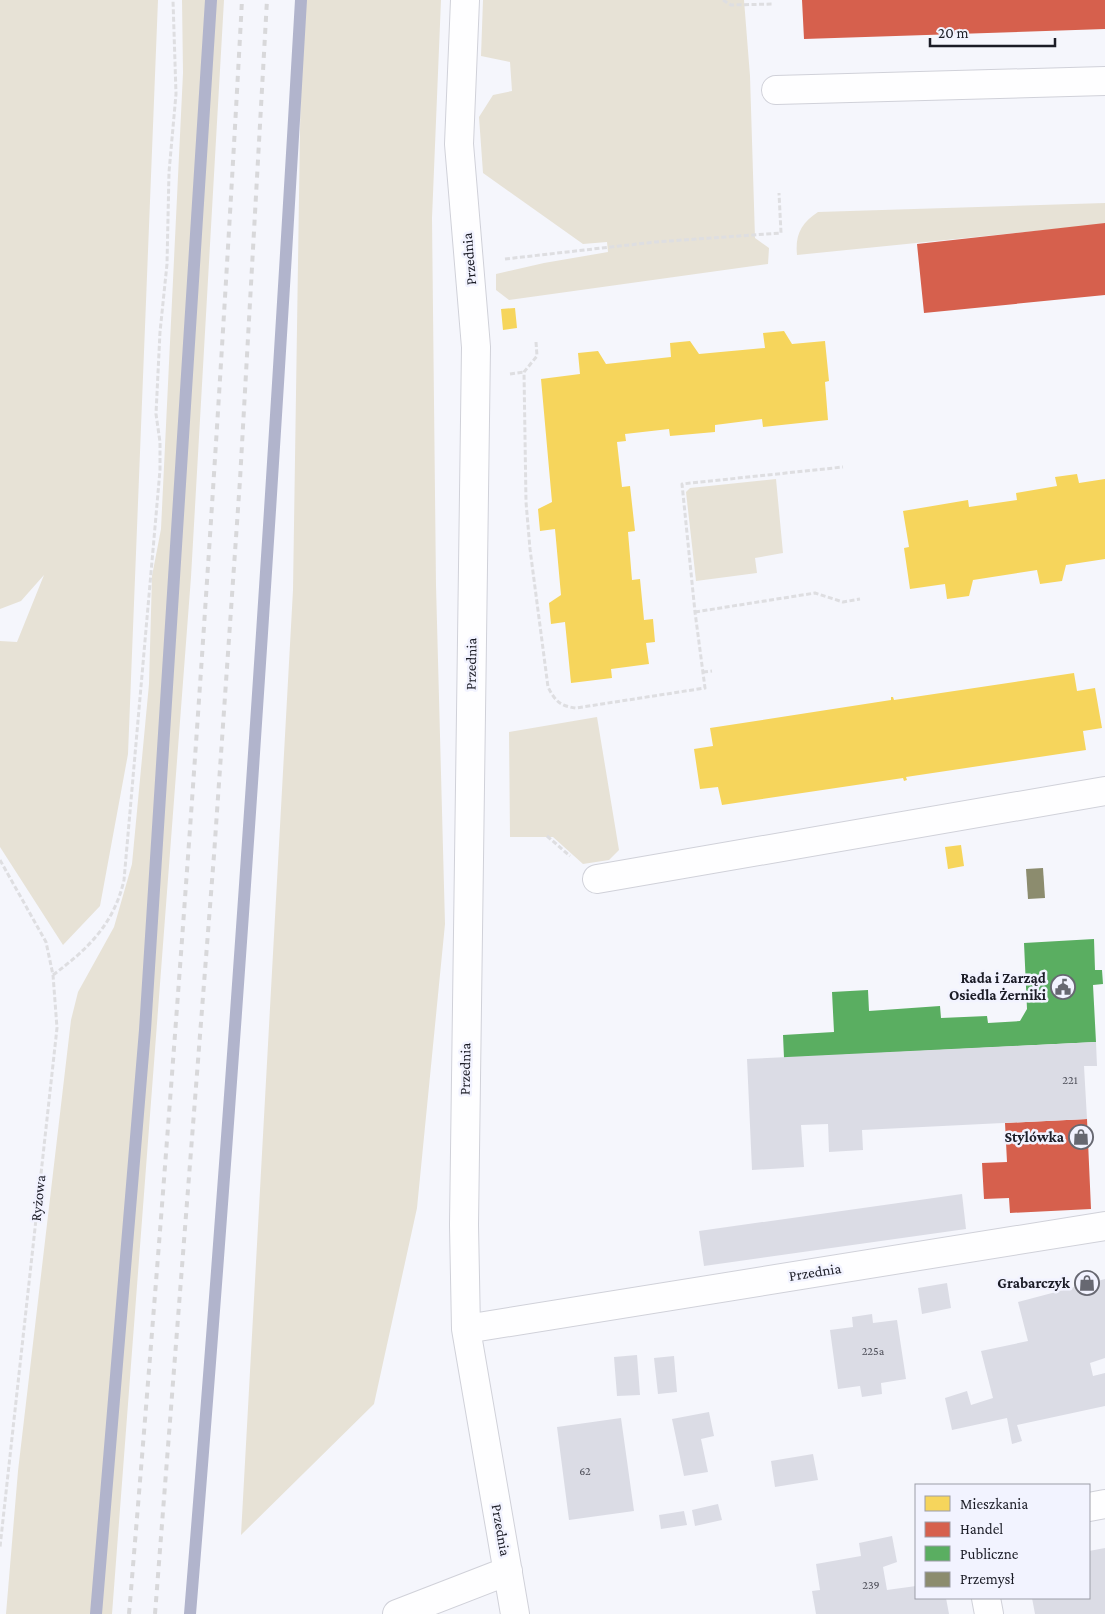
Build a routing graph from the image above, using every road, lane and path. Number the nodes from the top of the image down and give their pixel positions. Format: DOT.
graph roads {
  1 [pos="173,0"];
  2 [pos="465,0"];
  3 [pos="723,0"];
  4 [pos="773,4"];
  5 [pos="1105,81"];
  6 [pos="776,90"];
  7 [pos="779,193"];
  8 [pos="469,263"];
  9 [pos="536,342"];
  10 [pos="843,467"];
  11 [pos="860,599"];
  12 [pos="695,612"];
  13 [pos="712,671"];
  14 [pos="703,672"];
  15 [pos="1105,791"];
  16 [pos="0,860"];
  17 [pos="597,880"];
  18 [pos="53,975"];
  19 [pos="1105,1226"];
  20 [pos="466,1329"];
  21 [pos="1105,1504"];
  22 [pos="1090,1507"];
  23 [pos="0,1547"];
  24 [pos="508,1571"];
  25 [pos="986,1599"];
  26 [pos="397,1614"];
  27 [pos="515,1614"];
  28 [pos="989,1614"];
  1 -- 18 [label="path"];
  2 -- 8 [label="street, Przednia"];
  3 -- 4 [label="path"];
  5 -- 6 [label="street"];
  7 -- 8 [label="path"];
  8 -- 20 [label="street, Przednia"];
  9 -- 14 [label="path"];
  10 -- 12 [label="path"];
  11 -- 12 [label="path"];
  12 -- 14 [label="path"];
  13 -- 14 [label="path"];
  15 -- 17 [label="street"];
  16 -- 18 [label="path, Ryżowa"];
  18 -- 23 [label="path, Ryżowa"];
  19 -- 20 [label="street, Przednia"];
  20 -- 24 [label="street, Przednia"];
  21 -- 22 [label="street"];
  24 -- 26 [label="street"];
  24 -- 27 [label="street, Przednia"];
  25 -- 28 [label="street"];
}
